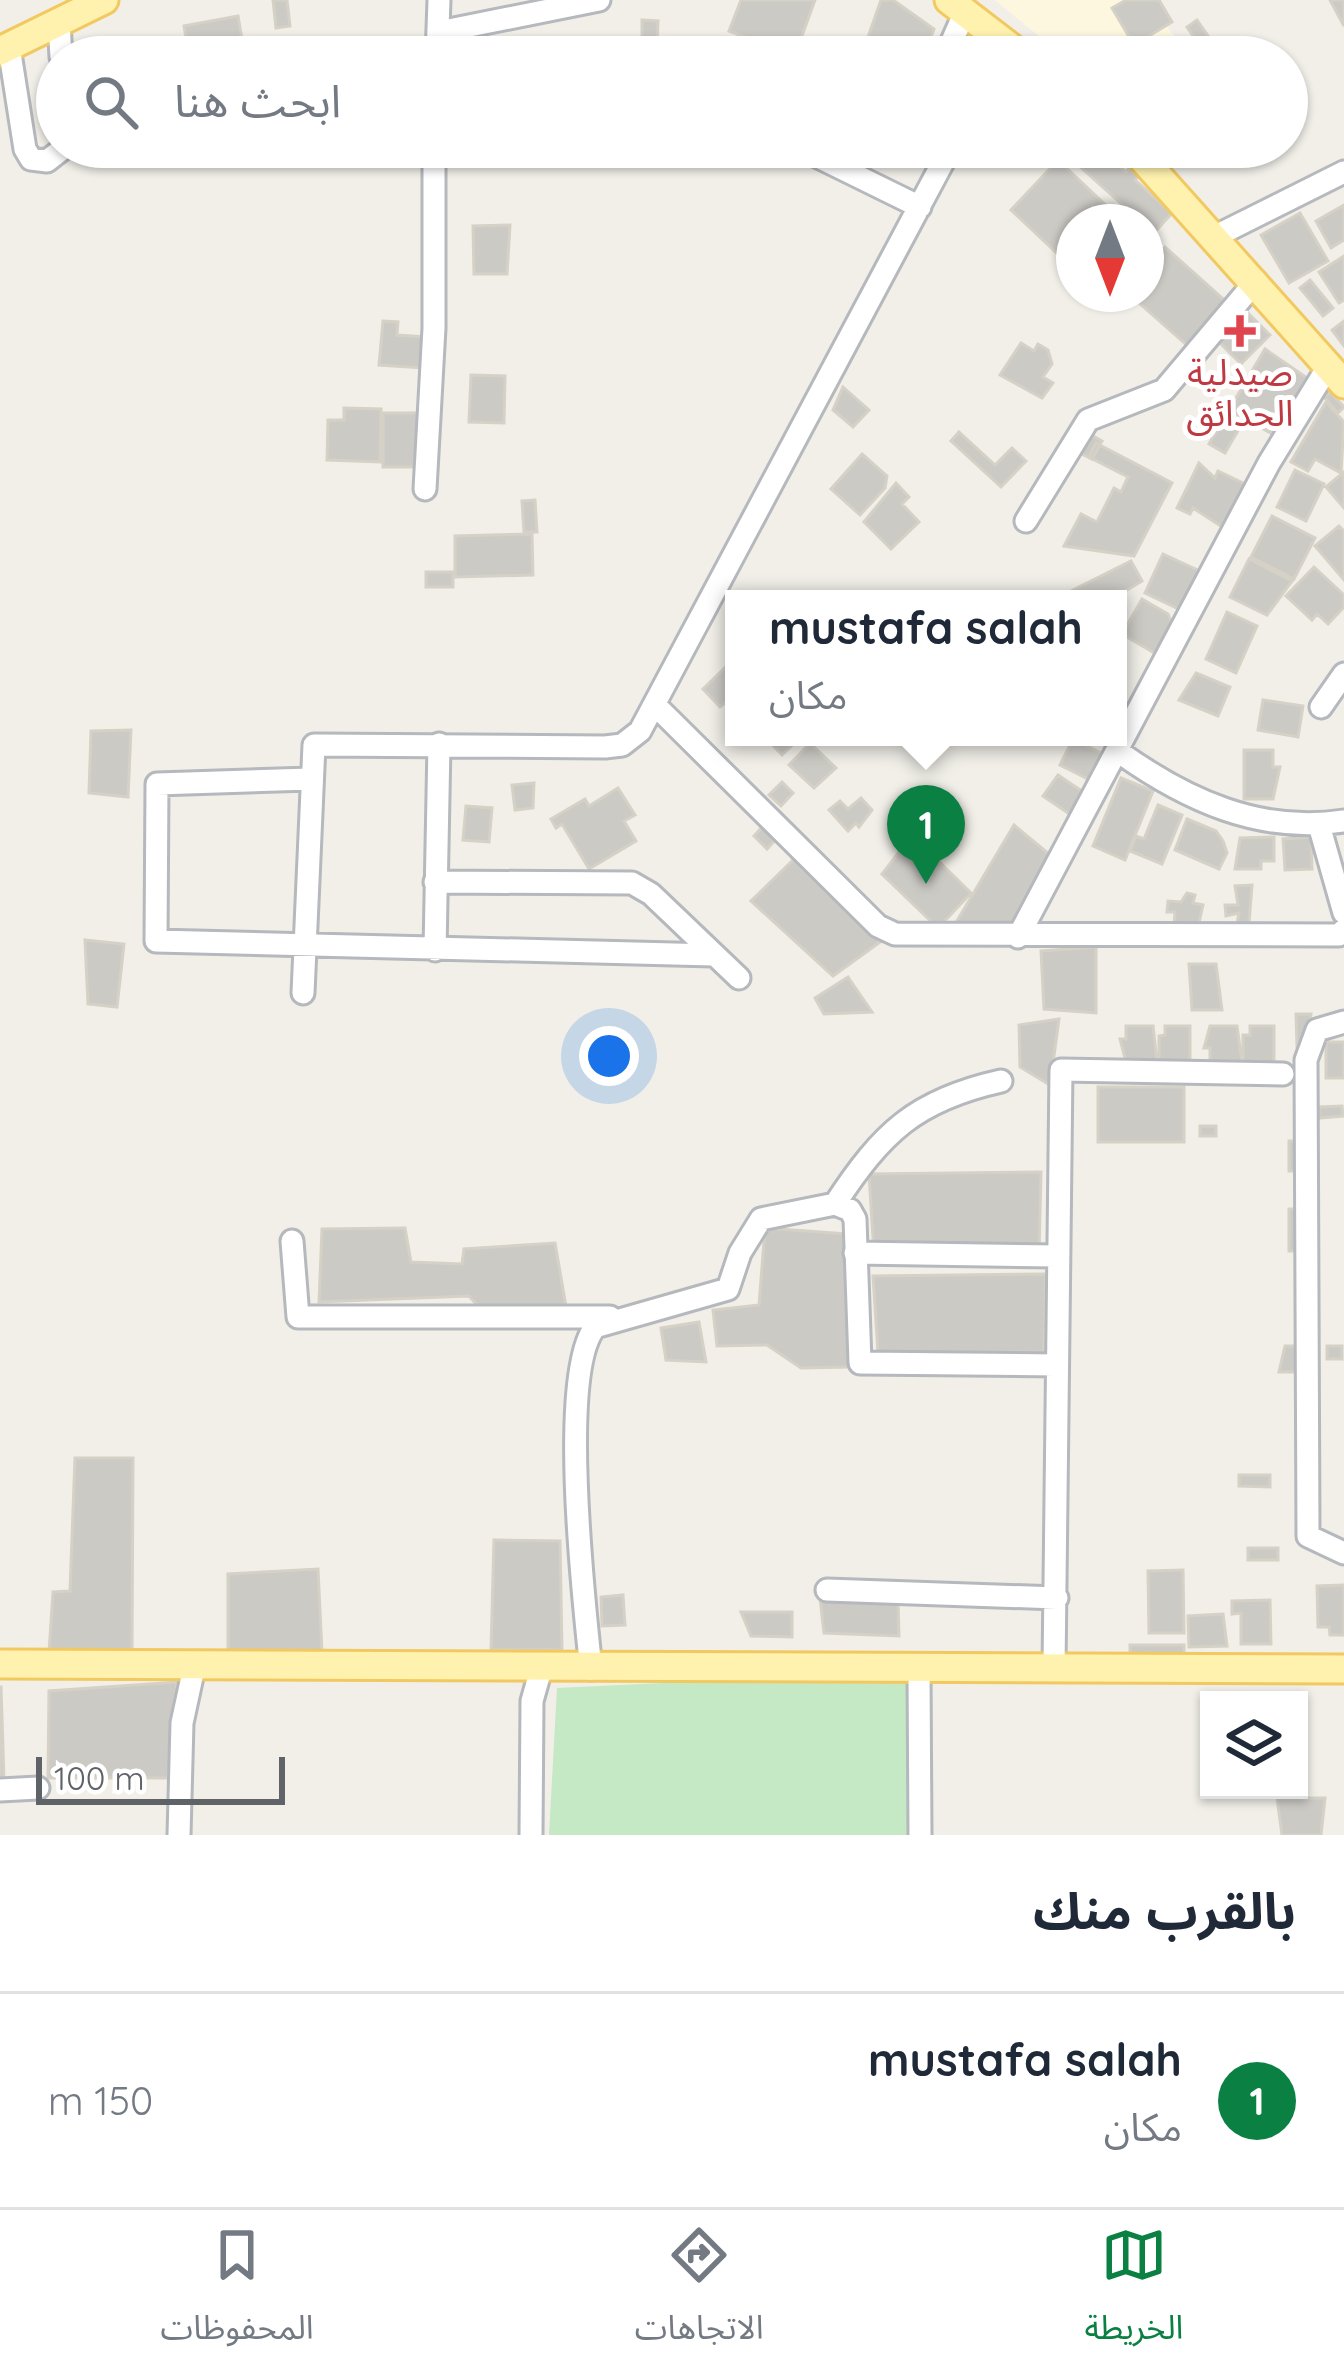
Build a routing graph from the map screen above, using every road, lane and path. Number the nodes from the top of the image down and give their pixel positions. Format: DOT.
graph roads {
  1 [pos="104,0"];
  2 [pos="439,0"];
  3 [pos="599,0"];
  4 [pos="963,4"];
  5 [pos="59,23"];
  6 [pos="439,32"];
  7 [pos="60,36"];
  8 [pos="439,36"];
  9 [pos="952,36"];
  10 [pos="994,36"];
  11 [pos="1013,36"];
  12 [pos="4,49"];
  13 [pos="36,160"];
  14 [pos="433,168"];
  15 [pos="841,168"];
  16 [pos="940,168"];
  17 [pos="1151,168"];
  18 [pos="1344,172"];
  19 [pos="920,207"];
  20 [pos="1214,237"];
  21 [pos="1256,281"];
  22 [pos="1336,374"];
  23 [pos="425,489"];
  24 [pos="1026,521"];
  25 [pos="1344,674"];
  26 [pos="656,706"];
  27 [pos="1321,707"];
  28 [pos="1127,737"];
  29 [pos="439,744"];
  30 [pos="1122,746"];
  31 [pos="1119,752"];
  32 [pos="310,779"];
  33 [pos="1344,821"];
  34 [pos="1319,824"];
  35 [pos="435,882"];
  36 [pos="1344,913"];
  37 [pos="1344,930"];
  38 [pos="1018,937"];
  39 [pos="304,949"];
  40 [pos="435,950"];
  41 [pos="713,955"];
  42 [pos="739,978"];
  43 [pos="303,992"];
  44 [pos="1344,1022"];
  45 [pos="1283,1074"];
  46 [pos="1001,1081"];
  47 [pos="835,1204"];
  48 [pos="292,1241"];
  49 [pos="855,1253"];
  50 [pos="1057,1256"];
  51 [pos="622,1317"];
  52 [pos="1057,1365"];
  53 [pos="1344,1553"];
  54 [pos="827,1591"];
  55 [pos="1057,1598"];
  56 [pos="195,1663"];
  57 [pos="0,1664"];
  58 [pos="541,1669"];
  59 [pos="591,1669"];
  60 [pos="1054,1669"];
  61 [pos="1344,1669"];
  62 [pos="919,1671"];
  63 [pos="38,1788"];
  64 [pos="0,1790"];
  65 [pos="179,1835"];
  66 [pos="531,1835"];
  67 [pos="920,1835"];
  1 -- 5 [label="main road"];
  2 -- 6 [label="street"];
  3 -- 6 [label="street"];
  4 -- 9 [label="street"];
  4 -- 10 [label="main road"];
  4 -- 11 [label="main road"];
  5 -- 7 [label="street"];
  5 -- 12 [label="main road"];
  6 -- 8 [label="street"];
  12 -- 13 [label="street"];
  14 -- 23 [label="street"];
  15 -- 19 [label="street"];
  16 -- 19 [label="street"];
  17 -- 20 [label="main road"];
  18 -- 20 [label="street"];
  19 -- 26 [label="street"];
  20 -- 21 [label="main road"];
  21 -- 22 [label="main road"];
  21 -- 24 [label="street"];
  22 -- 28 [label="street"];
  25 -- 27 [label="street"];
  26 -- 29 [label="street"];
  26 -- 38 [label="street"];
  29 -- 32 [label="street"];
  29 -- 35 [label="street"];
  30 -- 31 [label="street"];
  31 -- 34 [label="street"];
  31 -- 38 [label="street"];
  32 -- 39 [label="street"];
  32 -- 39 [label="street"];
  33 -- 34 [label="street"];
  34 -- 36 [label="street"];
  35 -- 40 [label="street"];
  35 -- 41 [label="street"];
  37 -- 38 [label="street"];
  39 -- 40 [label="street"];
  39 -- 43 [label="street"];
  40 -- 41 [label="street"];
  41 -- 42 [label="street"];
  44 -- 53 [label="street"];
  45 -- 50 [label="street"];
  46 -- 47 [label="street"];
  47 -- 49 [label="street"];
  47 -- 51 [label="street"];
  48 -- 51 [label="street"];
  49 -- 50 [label="street"];
  49 -- 52 [label="street"];
  50 -- 52 [label="street"];
  51 -- 59 [label="street"];
  52 -- 55 [label="street"];
  54 -- 55 [label="street"];
  55 -- 60 [label="street"];
  56 -- 57 [label="main road"];
  56 -- 58 [label="main road"];
  56 -- 65 [label="street"];
  58 -- 59 [label="main road"];
  58 -- 66 [label="street"];
  59 -- 62 [label="main road"];
  60 -- 61 [label="main road"];
  60 -- 62 [label="main road"];
  62 -- 67 [label="street"];
  63 -- 64 [label="street"];
}
